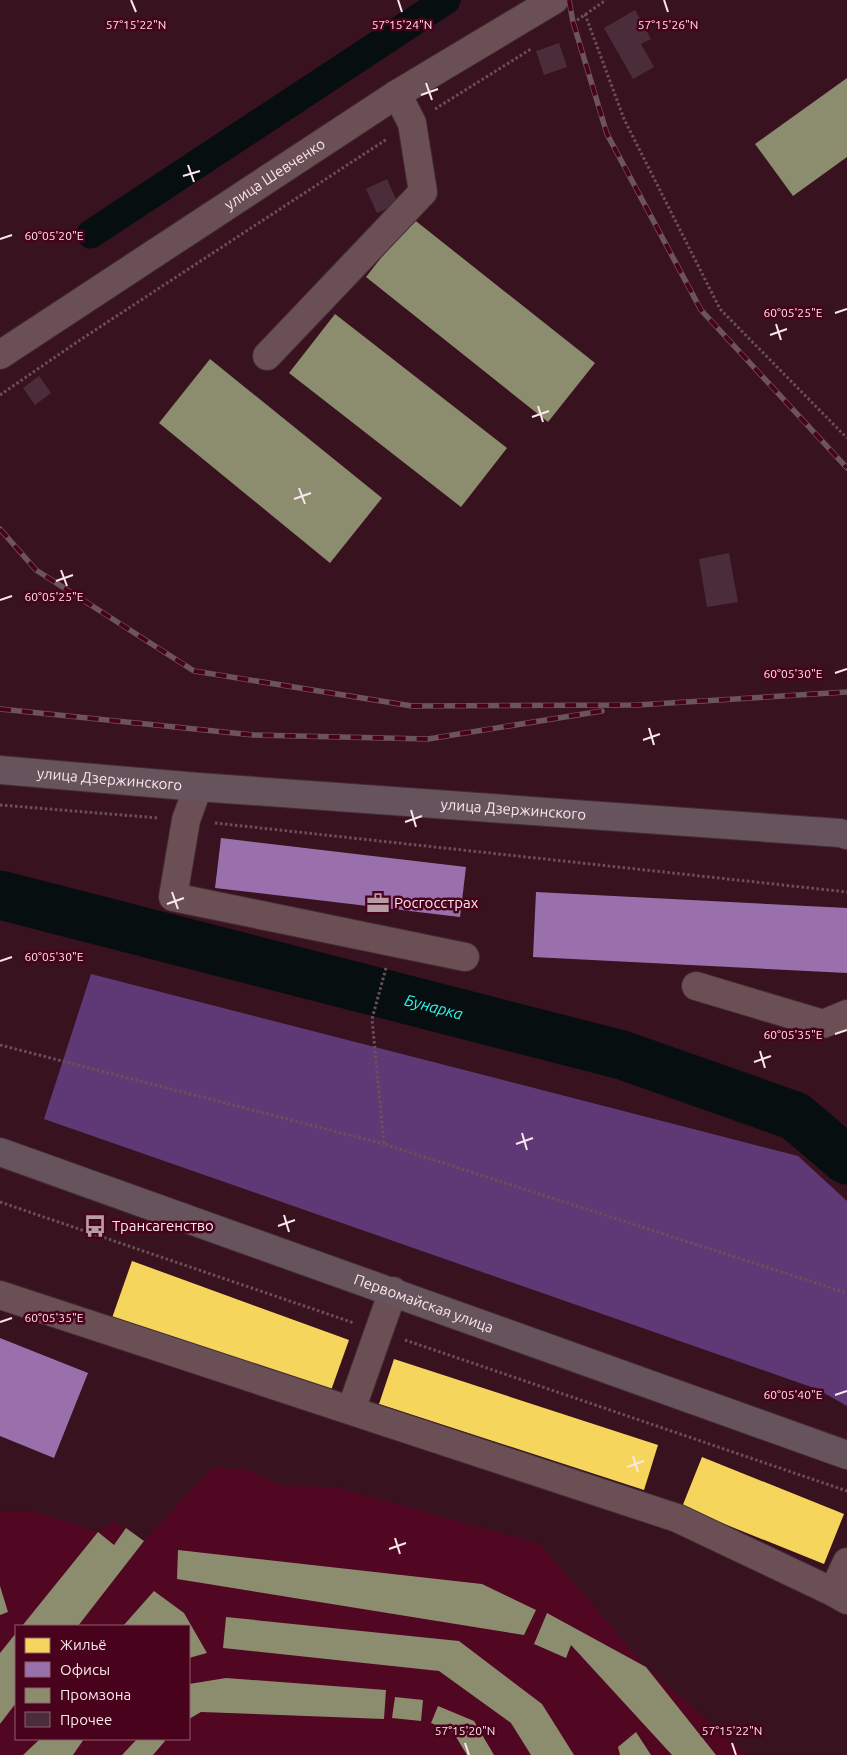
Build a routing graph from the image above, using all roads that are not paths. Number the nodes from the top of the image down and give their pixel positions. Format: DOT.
graph roads {
  1 [pos="554,0"];
  2 [pos="397,94"];
  3 [pos="0,354"];
  4 [pos="267,356"];
  5 [pos="0,770"];
  6 [pos="198,787"];
  7 [pos="847,835"];
  8 [pos="465,957"];
  9 [pos="696,986"];
  10 [pos="847,1014"];
  11 [pos="0,1152"];
  12 [pos="394,1292"];
  13 [pos="0,1295"];
  14 [pos="351,1410"];
  15 [pos="847,1455"];
  16 [pos="847,1562"];
  17 [pos="840,1596"];
  1 -- 2 [label="street, улица Шевченко"];
  2 -- 3 [label="street, улица Шевченко"];
  2 -- 4 [label="street"];
  5 -- 6 [label="main road, улица Дзержинского"];
  6 -- 7 [label="main road, улица Дзержинского"];
  6 -- 8 [label="street"];
  9 -- 10 [label="street"];
  11 -- 12 [label="main road, Первомайская улица"];
  12 -- 14 [label="street"];
  12 -- 15 [label="main road, Первомайская улица"];
  13 -- 14 [label="street"];
  14 -- 17 [label="street"];
  16 -- 17 [label="street"];
}
